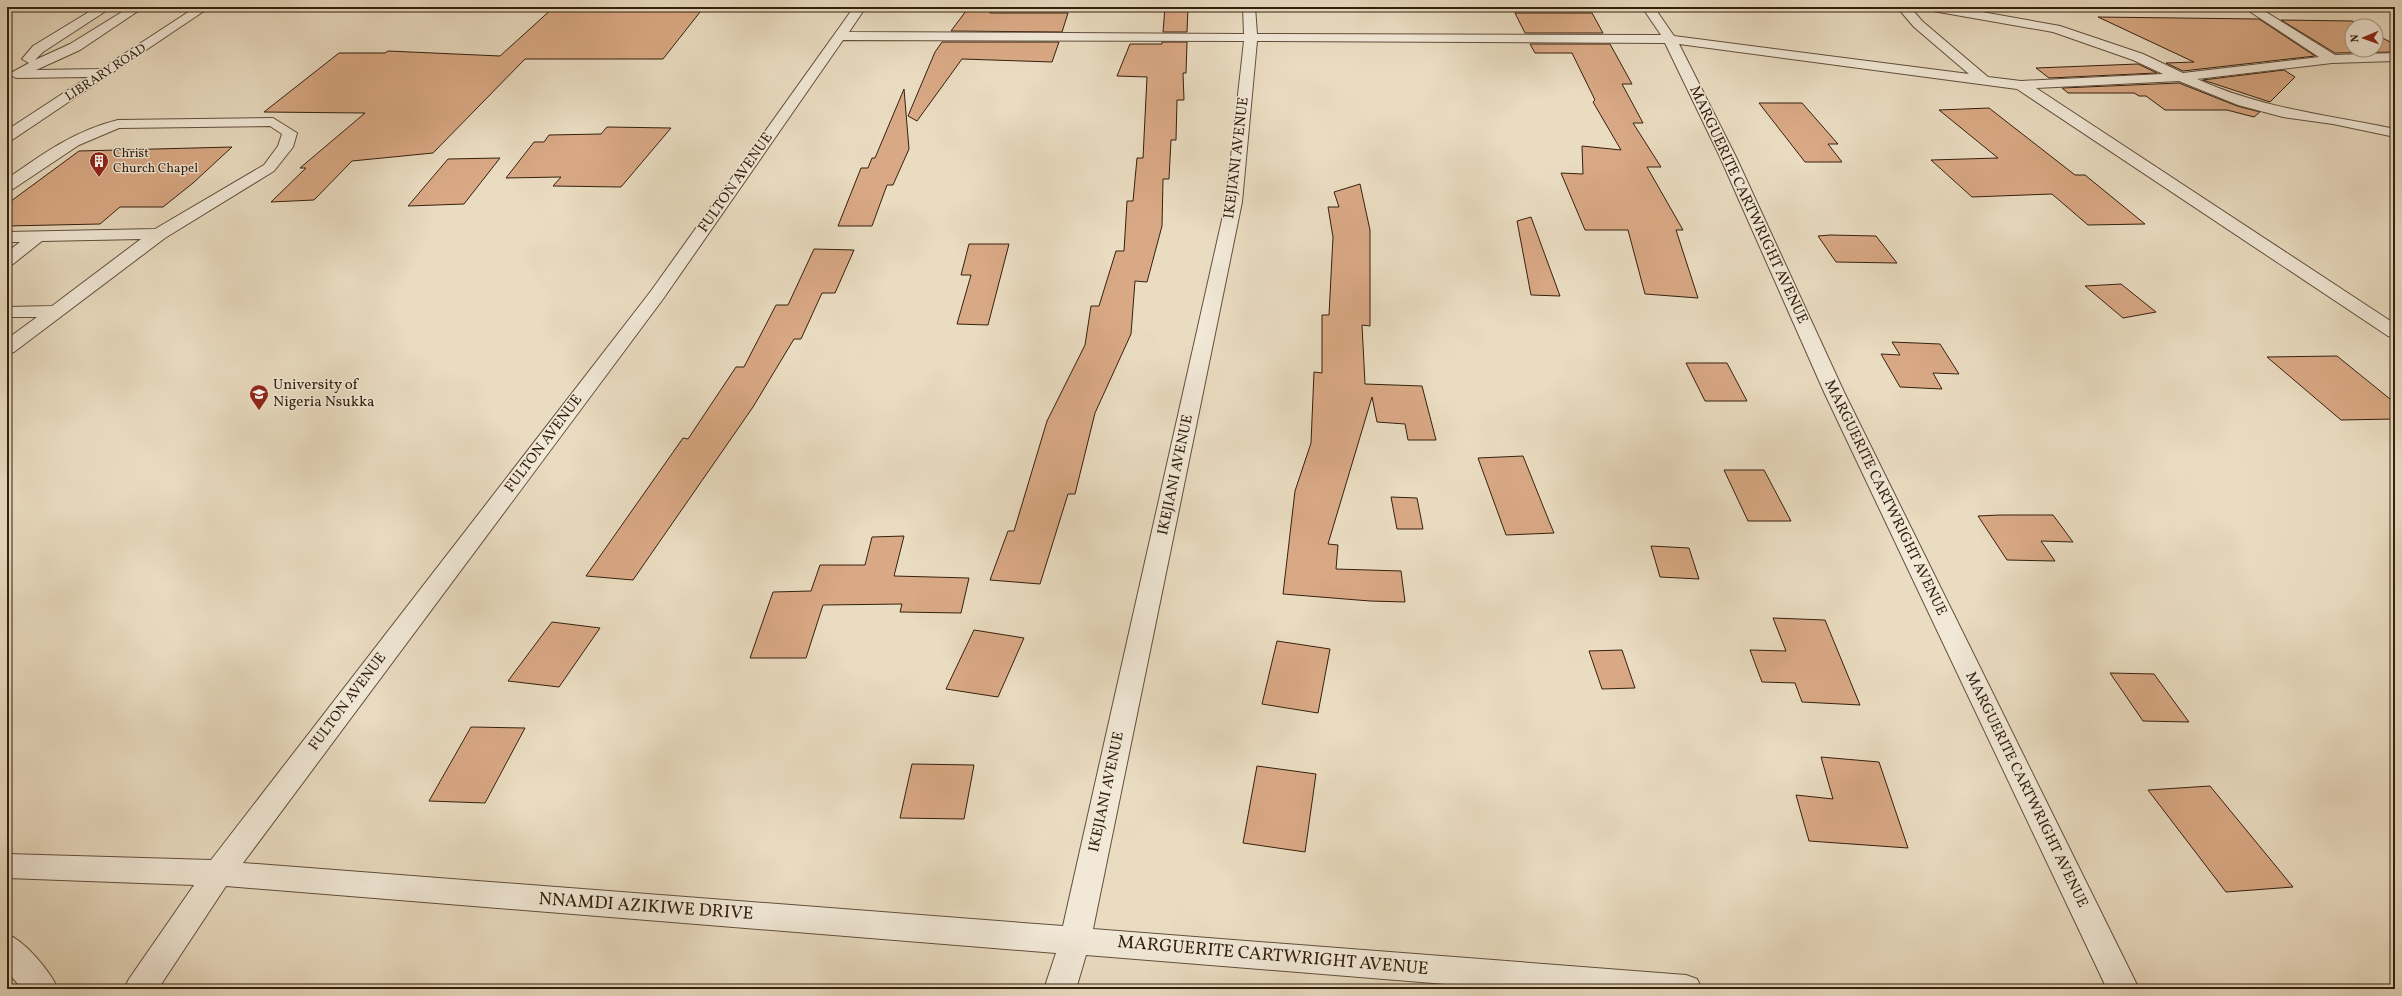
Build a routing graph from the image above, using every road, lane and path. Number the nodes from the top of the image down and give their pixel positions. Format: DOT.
graph roads {
  1 [pos="106,7"];
  2 [pos="138,7"];
  3 [pos="204,7"];
  4 [pos="860,7"];
  5 [pos="1249,7"];
  6 [pos="1648,7"];
  7 [pos="1903,7"];
  8 [pos="1932,7"];
  9 [pos="2249,7"];
  10 [pos="1948,10"];
  11 [pos="1918,24"];
  12 [pos="842,36"];
  13 [pos="1250,39"];
  14 [pos="1670,39"];
  15 [pos="2395,57"];
  16 [pos="2332,60"];
  17 [pos="105,73"];
  18 [pos="12,74"];
  19 [pos="2183,77"];
  20 [pos="1985,81"];
  21 [pos="2021,85"];
  22 [pos="2395,133"];
  23 [pos="7,137"];
  24 [pos="7,186"];
  25 [pos="159,234"];
  26 [pos="38,236"];
  27 [pos="7,237"];
  28 [pos="7,260"];
  29 [pos="56,310"];
  30 [pos="7,312"];
  31 [pos="2395,332"];
  32 [pos="7,348"];
  33 [pos="7,866"];
  34 [pos="218,873"];
  35 [pos="1075,940"];
  36 [pos="7,948"];
  37 [pos="42,989"];
  38 [pos="140,989"];
  39 [pos="1060,989"];
  40 [pos="1686,989"];
  41 [pos="2123,989"];
  1 -- 18 [label="street"];
  2 -- 18 [label="street"];
  3 -- 17 [label="street, LIBRARY ROAD"];
  4 -- 12 [label="street, FULTON AVENUE"];
  5 -- 13 [label="street, IKEJIANI AVENUE"];
  6 -- 14 [label="street, MARGUERITE CARTWRIGHT AVENUE"];
  7 -- 11 [label="street"];
  8 -- 10 [label="street"];
  9 -- 16 [label="street"];
  10 -- 11 [label="street"];
  10 -- 19 [label="street"];
  11 -- 20 [label="street"];
  12 -- 13 [label="street"];
  12 -- 34 [label="street, FULTON AVENUE"];
  13 -- 14 [label="street"];
  13 -- 35 [label="street, IKEJIANI AVENUE"];
  14 -- 20 [label="street"];
  14 -- 41 [label="street, MARGUERITE CARTWRIGHT AVENUE"];
  15 -- 16 [label="street"];
  16 -- 19 [label="street"];
  17 -- 18 [label="street"];
  17 -- 23 [label="street, LIBRARY ROAD"];
  19 -- 21 [label="street"];
  19 -- 22 [label="street"];
  20 -- 21 [label="street"];
  21 -- 31 [label="street"];
  24 -- 25 [label="street"];
  25 -- 26 [label="street"];
  25 -- 29 [label="street"];
  26 -- 27 [label="street"];
  26 -- 28 [label="street"];
  29 -- 30 [label="street"];
  29 -- 32 [label="street"];
  33 -- 34 [label="street, NNAMDI AZIKIWE DRIVE"];
  34 -- 35 [label="street, NNAMDI AZIKIWE DRIVE"];
  34 -- 38 [label="street, FULTON AVENUE"];
  35 -- 39 [label="street, IKEJIANI AVENUE"];
  35 -- 40 [label="street, MARGUERITE CARTWRIGHT AVENUE"];
  36 -- 37 [label="street"];
}
